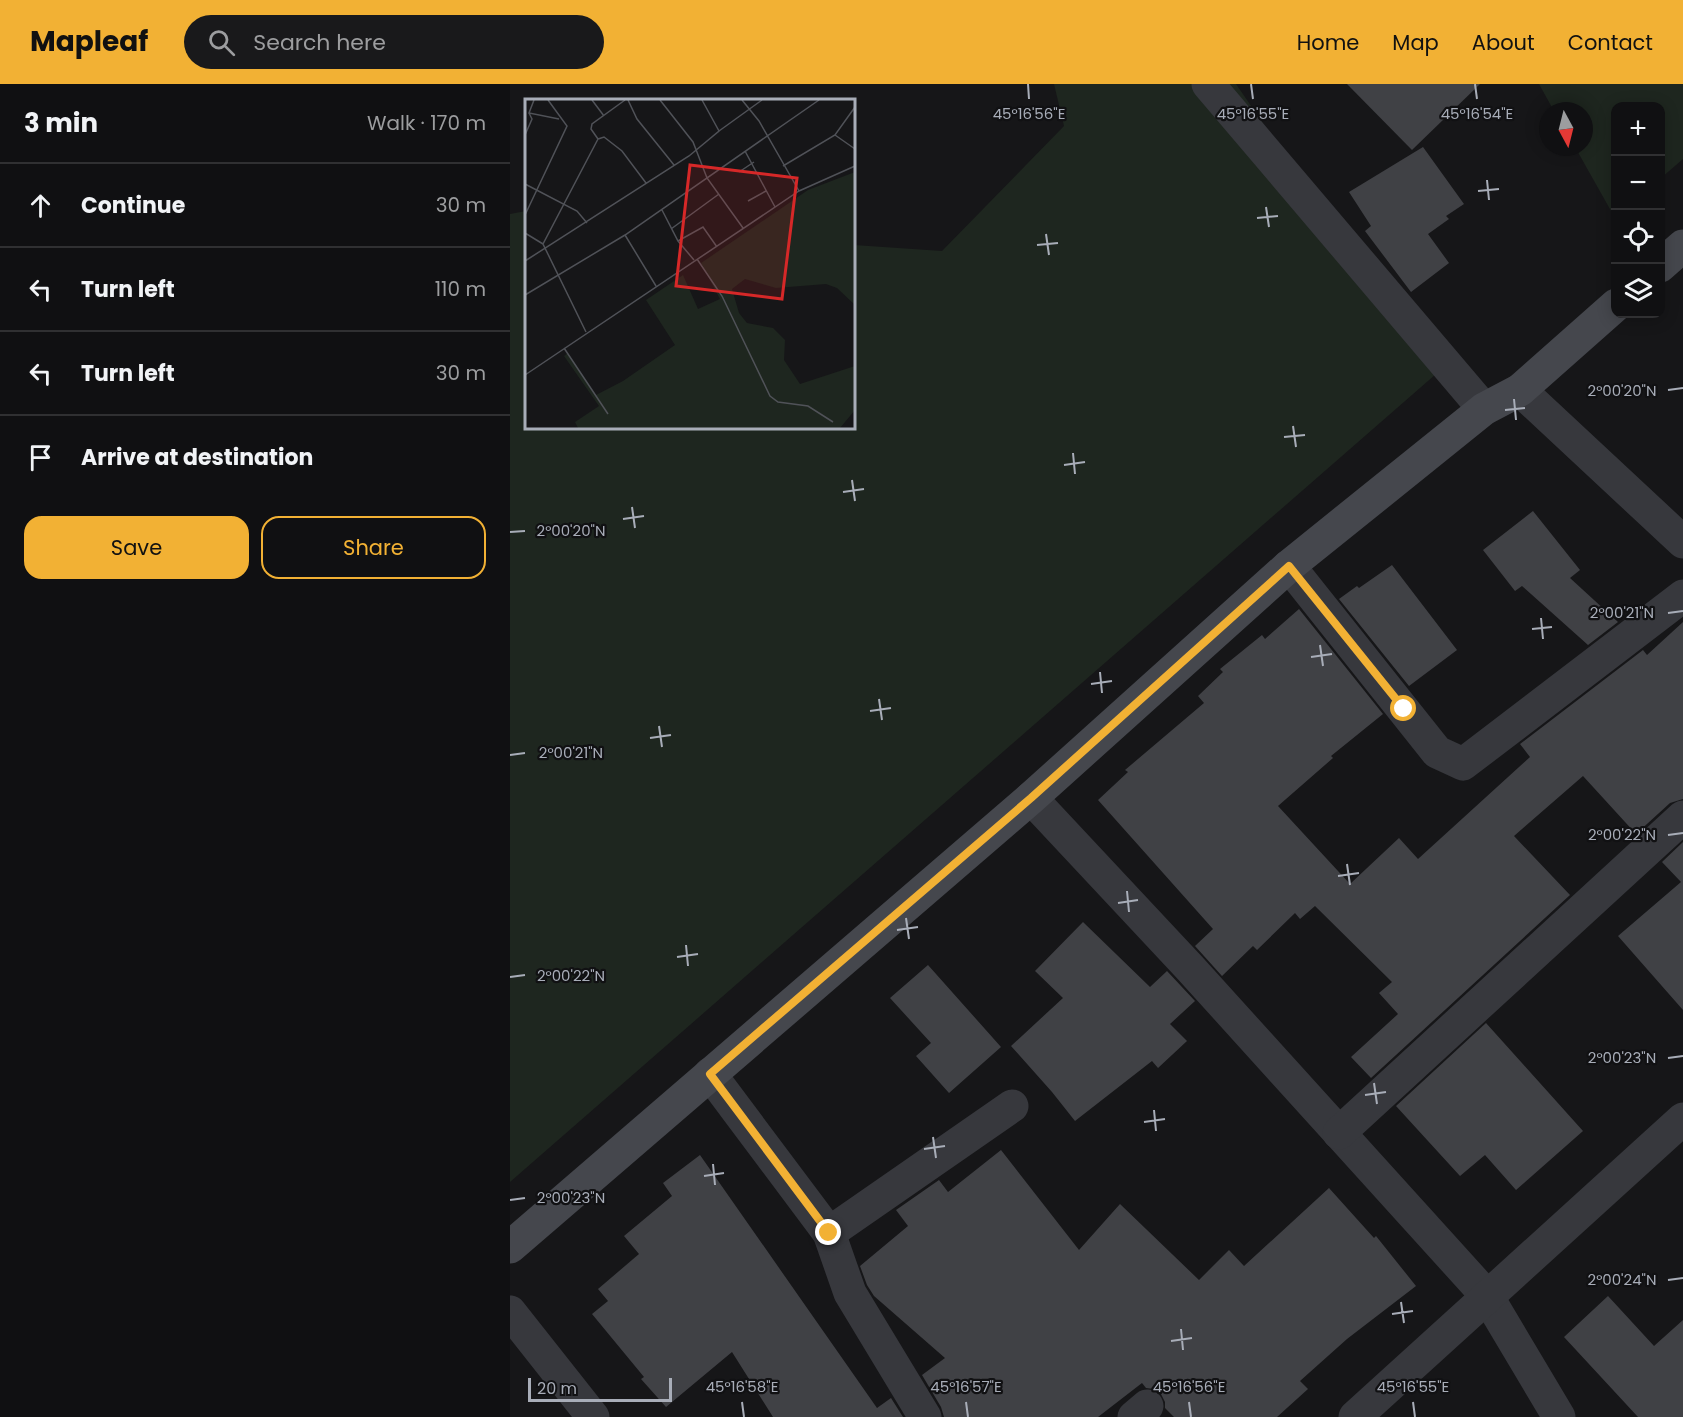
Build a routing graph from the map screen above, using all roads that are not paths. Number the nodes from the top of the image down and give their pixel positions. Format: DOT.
graph roads {
  1 [pos="1208,84"];
  2 [pos="1683,246"];
  3 [pos="1662,264"];
  4 [pos="1611,309"];
  5 [pos="1520,390"];
  6 [pos="1484,409"];
  7 [pos="1683,542"];
  8 [pos="1289,566"];
  9 [pos="1683,596"];
  10 [pos="1031,798"];
  11 [pos="1683,817"];
  12 [pos="710,1074"];
  13 [pos="1012,1106"];
  14 [pos="1683,1119"];
  15 [pos="1339,1133"];
  16 [pos="829,1233"];
  17 [pos="510,1247"];
  18 [pos="1487,1296"];
  19 [pos="510,1312"];
  20 [pos="593,1417"];
  21 [pos="925,1417"];
  22 [pos="1355,1417"];
  23 [pos="1559,1417"];
  1 -- 6 [label="street"];
  2 -- 3 [label="main road"];
  4 -- 5 [label="main road"];
  5 -- 6 [label="main road"];
  5 -- 7 [label="street"];
  6 -- 8 [label="main road"];
  8 -- 9 [label="street"];
  8 -- 10 [label="main road"];
  10 -- 12 [label="main road"];
  10 -- 15 [label="street"];
  11 -- 15 [label="street"];
  12 -- 16 [label="street"];
  12 -- 17 [label="main road"];
  13 -- 16 [label="street"];
  14 -- 18 [label="street"];
  15 -- 18 [label="street"];
  16 -- 21 [label="street"];
  18 -- 22 [label="street"];
  18 -- 23 [label="street"];
  19 -- 20 [label="street"];
}
